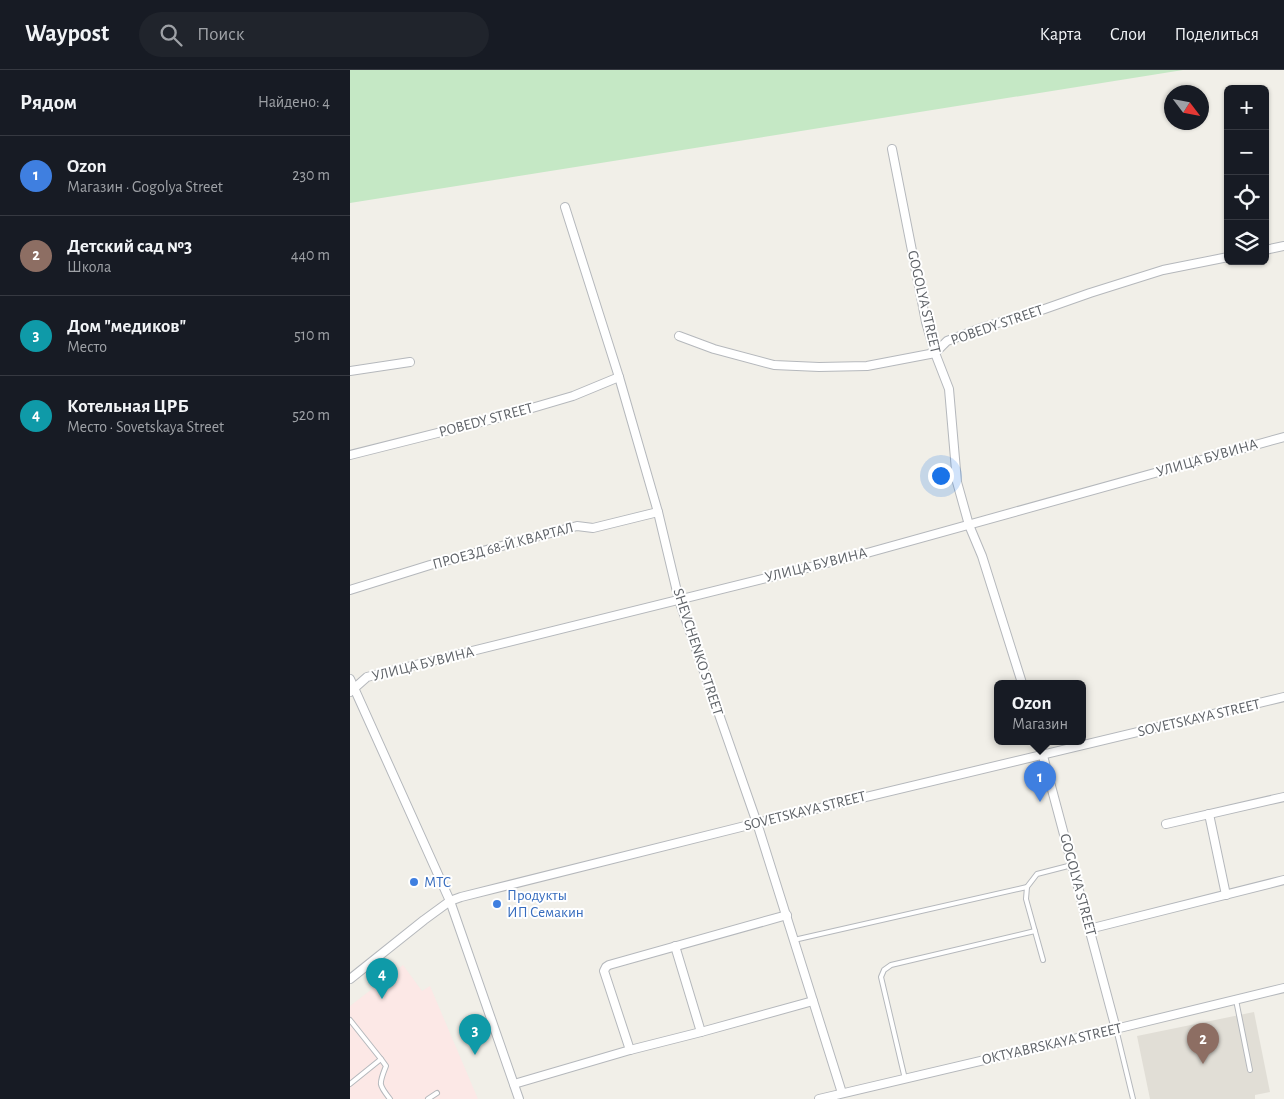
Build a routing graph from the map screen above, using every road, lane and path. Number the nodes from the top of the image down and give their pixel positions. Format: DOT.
graph roads {
  1 [pos="892,149"];
  2 [pos="565,207"];
  3 [pos="1284,246"];
  4 [pos="1269,249"];
  5 [pos="1224,258"];
  6 [pos="679,336"];
  7 [pos="935,353"];
  8 [pos="410,362"];
  9 [pos="350,371"];
  10 [pos="619,377"];
  11 [pos="1284,437"];
  12 [pos="350,455"];
  13 [pos="658,512"];
  14 [pos="969,525"];
  15 [pos="350,590"];
  16 [pos="679,600"];
  17 [pos="350,679"];
  18 [pos="1021,680"];
  19 [pos="352,690"];
  20 [pos="1284,698"];
  21 [pos="1086,744"];
  22 [pos="1040,745"];
  23 [pos="1082,745"];
  24 [pos="1043,754"];
  25 [pos="1284,797"];
  26 [pos="1209,814"];
  27 [pos="757,823"];
  28 [pos="1166,824"];
  29 [pos="1072,864"];
  30 [pos="1284,880"];
  31 [pos="1027,887"];
  32 [pos="1226,895"];
  33 [pos="450,901"];
  34 [pos="787,915"];
  35 [pos="1089,929"];
  36 [pos="1035,931"];
  37 [pos="794,940"];
  38 [pos="675,946"];
  39 [pos="1043,960"];
  40 [pos="350,979"];
  41 [pos="1284,988"];
  42 [pos="1236,1000"];
  43 [pos="813,1001"];
  44 [pos="350,1020"];
  45 [pos="1116,1029"];
  46 [pos="701,1032"];
  47 [pos="630,1050"];
  48 [pos="381,1059"];
  49 [pos="1250,1070"];
  50 [pos="905,1079"];
  51 [pos="350,1084"];
  52 [pos="514,1084"];
  53 [pos="437,1093"];
  54 [pos="842,1093"];
  55 [pos="390,1099"];
  56 [pos="428,1099"];
  57 [pos="519,1099"];
  58 [pos="819,1099"];
  59 [pos="1133,1099"];
  1 -- 7 [label="street, GOGOLYA STREET"];
  2 -- 10 [label="street, SHEVCHENKO STREET"];
  3 -- 4 [label="street"];
  5 -- 7 [label="street, POBEDY STREET"];
  6 -- 7 [label="street, POBEDY STREET"];
  7 -- 14 [label="street, GOGOLYA STREET"];
  8 -- 9 [label="street"];
  10 -- 12 [label="street, POBEDY STREET"];
  10 -- 13 [label="street, SHEVCHENKO STREET"];
  11 -- 14 [label="street, УЛИЦА БУВИНА"];
  13 -- 15 [label="street, ПРОЕЗД 68-Й КВАРТАЛ"];
  13 -- 16 [label="street, SHEVCHENKO STREET"];
  14 -- 16 [label="street, УЛИЦА БУВИНА"];
  14 -- 18 [label="street, GOGOLYA STREET"];
  16 -- 19 [label="street, УЛИЦА БУВИНА"];
  16 -- 27 [label="street, SHEVCHENKO STREET"];
  17 -- 19 [label="street"];
  19 -- 33 [label="street"];
  20 -- 21 [label="street, SOVETSKAYA STREET"];
  22 -- 24 [label="street, GOGOLYA STREET"];
  23 -- 24 [label="street, SOVETSKAYA STREET"];
  24 -- 27 [label="street, SOVETSKAYA STREET"];
  24 -- 29 [label="street, GOGOLYA STREET"];
  25 -- 26 [label="street"];
  26 -- 28 [label="street"];
  26 -- 32 [label="street"];
  27 -- 33 [label="street, SOVETSKAYA STREET"];
  27 -- 34 [label="street, SHEVCHENKO STREET"];
  29 -- 31 [label="lane"];
  29 -- 35 [label="street, GOGOLYA STREET"];
  30 -- 32 [label="street"];
  31 -- 36 [label="lane"];
  31 -- 37 [label="lane"];
  32 -- 35 [label="street"];
  33 -- 40 [label="street, SOVETSKAYA STREET"];
  33 -- 52 [label="street"];
  34 -- 37 [label="street, SHEVCHENKO STREET"];
  34 -- 38 [label="street"];
  35 -- 45 [label="street, GOGOLYA STREET"];
  36 -- 39 [label="lane"];
  36 -- 50 [label="lane"];
  37 -- 43 [label="street, SHEVCHENKO STREET"];
  38 -- 46 [label="street"];
  38 -- 47 [label="street"];
  41 -- 42 [label="street, OKTYABRSKAYA STREET"];
  42 -- 45 [label="street, OKTYABRSKAYA STREET"];
  42 -- 49 [label="lane"];
  43 -- 46 [label="street"];
  43 -- 54 [label="street, SHEVCHENKO STREET"];
  44 -- 48 [label="lane"];
  45 -- 50 [label="street, OKTYABRSKAYA STREET"];
  45 -- 59 [label="lane"];
  46 -- 47 [label="street"];
  47 -- 52 [label="street"];
  48 -- 51 [label="lane"];
  48 -- 55 [label="lane"];
  50 -- 54 [label="street, OKTYABRSKAYA STREET"];
  52 -- 57 [label="street"];
  53 -- 56 [label="lane"];
  54 -- 58 [label="street, OKTYABRSKAYA STREET"];
}
